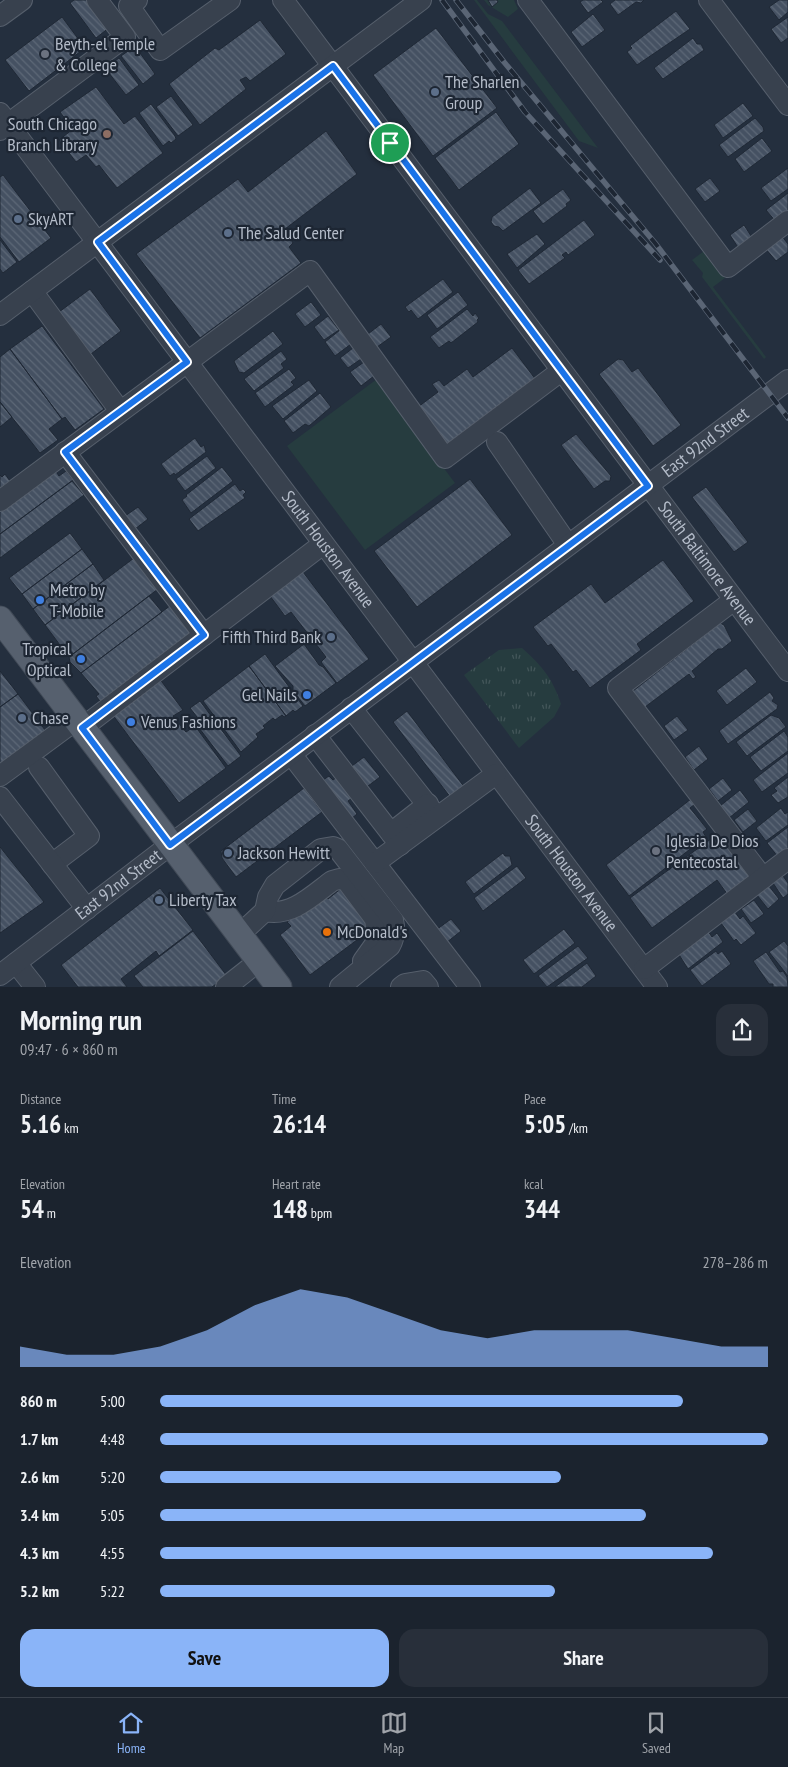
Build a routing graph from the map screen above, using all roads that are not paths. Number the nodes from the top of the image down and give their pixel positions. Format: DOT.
graph roads {
  1 [pos="22,0"];
  2 [pos="97,0"];
  3 [pos="137,0"];
  4 [pos="230,0"];
  5 [pos="283,0"];
  6 [pos="421,0"];
  7 [pos="528,0"];
  8 [pos="709,0"];
  9 [pos="0,16"];
  10 [pos="333,66"];
  11 [pos="788,105"];
  12 [pos="3,122"];
  13 [pos="788,221"];
  14 [pos="98,242"];
  15 [pos="32,292"];
  16 [pos="0,315"];
  17 [pos="187,362"];
  18 [pos="561,371"];
  19 [pos="788,380"];
  20 [pos="120,411"];
  21 [pos="497,442"];
  22 [pos="65,452"];
  23 [pos="648,486"];
  24 [pos="0,500"];
  25 [pos="323,544"];
  26 [pos="568,545"];
  27 [pos="734,600"];
  28 [pos="0,619"];
  29 [pos="204,635"];
  30 [pos="412,663"];
  31 [pos="788,671"];
  32 [pos="351,708"];
  33 [pos="79,724"];
  34 [pos="315,736"];
  35 [pos="291,754"];
  36 [pos="39,767"];
  37 [pos="496,774"];
  38 [pos="0,776"];
  39 [pos="0,797"];
  40 [pos="432,810"];
  41 [pos="395,839"];
  42 [pos="170,845"];
  43 [pos="788,859"];
  44 [pos="375,863"];
  45 [pos="52,864"];
  46 [pos="764,878"];
  47 [pos="87,909"];
  48 [pos="265,911"];
  49 [pos="239,935"];
  50 [pos="259,961"];
  51 [pos="16,963"];
  52 [pos="644,969"];
  53 [pos="0,975"];
  54 [pos="345,983"];
  55 [pos="35,987"];
  56 [pos="226,987"];
  57 [pos="279,987"];
  58 [pos="401,987"];
  59 [pos="428,987"];
  60 [pos="470,987"];
  61 [pos="657,987"];
  1 -- 9 [label="street"];
  2 -- 12 [label="street"];
  3 -- 4 [label="street"];
  5 -- 10 [label="street, South Baltimore Avenue"];
  6 -- 10 [label="street"];
  7 -- 13 [label="street"];
  8 -- 11 [label="street"];
  10 -- 14 [label="street"];
  10 -- 18 [label="street, South Baltimore Avenue"];
  12 -- 14 [label="street, South Houston Avenue"];
  14 -- 15 [label="street"];
  14 -- 17 [label="street, South Houston Avenue"];
  15 -- 16 [label="street"];
  15 -- 20 [label="street"];
  17 -- 18 [label="street"];
  17 -- 20 [label="street"];
  17 -- 25 [label="street, South Houston Avenue"];
  18 -- 23 [label="street, South Baltimore Avenue"];
  19 -- 23 [label="street, East 92nd Street"];
  20 -- 22 [label="street"];
  21 -- 26 [label="street"];
  22 -- 24 [label="street"];
  22 -- 29 [label="street"];
  23 -- 26 [label="street, East 92nd Street"];
  23 -- 27 [label="street, South Baltimore Avenue"];
  25 -- 29 [label="street"];
  25 -- 30 [label="street, South Houston Avenue"];
  26 -- 30 [label="street, East 92nd Street"];
  27 -- 31 [label="street, South Baltimore Avenue"];
  27 -- 46 [label="street"];
  28 -- 33 [label="main road"];
  29 -- 33 [label="street"];
  30 -- 32 [label="street, East 92nd Street"];
  30 -- 37 [label="street, South Houston Avenue"];
  32 -- 34 [label="street, East 92nd Street"];
  32 -- 40 [label="street"];
  33 -- 38 [label="street"];
  33 -- 42 [label="main road"];
  34 -- 35 [label="street, East 92nd Street"];
  34 -- 41 [label="street"];
  35 -- 42 [label="street, East 92nd Street"];
  35 -- 44 [label="street"];
  36 -- 45 [label="street"];
  37 -- 40 [label="street"];
  37 -- 52 [label="street, South Houston Avenue"];
  39 -- 45 [label="street"];
  40 -- 41 [label="street"];
  41 -- 44 [label="street"];
  42 -- 47 [label="street, East 92nd Street"];
  42 -- 49 [label="main road"];
  43 -- 46 [label="street"];
  44 -- 60 [label="street"];
  45 -- 47 [label="street"];
  46 -- 52 [label="street"];
  47 -- 51 [label="street, East 92nd Street"];
  48 -- 49 [label="street"];
  48 -- 54 [label="street"];
  48 -- 54 [label="street"];
  49 -- 50 [label="main road"];
  50 -- 56 [label="street"];
  50 -- 57 [label="main road"];
  51 -- 53 [label="street, East 92nd Street"];
  51 -- 55 [label="street"];
  52 -- 61 [label="street, South Houston Avenue"];
  58 -- 59 [label="street"];
}
